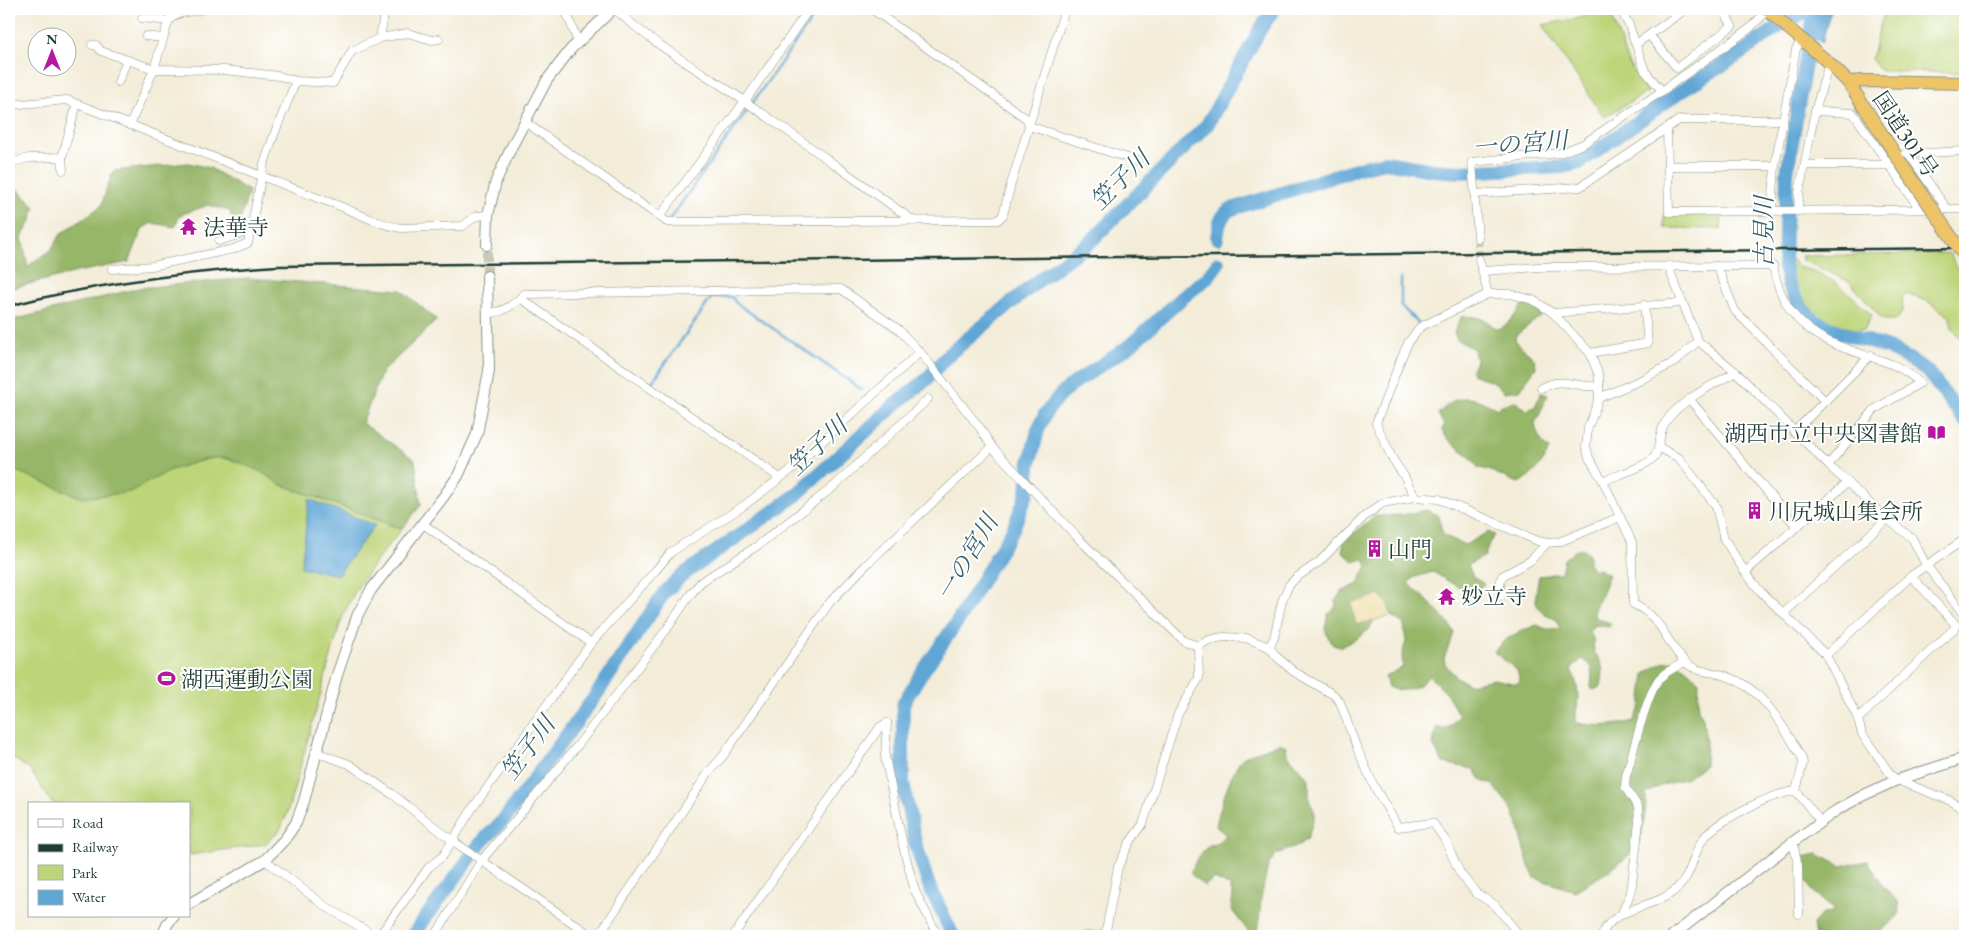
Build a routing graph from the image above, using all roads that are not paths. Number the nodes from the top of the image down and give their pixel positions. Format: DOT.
graph roads {
  1 [pos="205,9"];
  2 [pos="385,9"];
  3 [pos="565,9"];
  4 [pos="614,9"];
  5 [pos="809,9"];
  6 [pos="872,9"];
  7 [pos="1065,9"];
  8 [pos="1620,9"];
  9 [pos="1686,9"];
  10 [pos="1722,9"];
  11 [pos="1766,14"];
  12 [pos="142,18"];
  13 [pos="169,21"];
  14 [pos="146,36"];
  15 [pos="1650,36"];
  16 [pos="162,38"];
  17 [pos="380,38"];
  18 [pos="439,39"];
  19 [pos="1803,41"];
  20 [pos="578,42"];
  21 [pos="1636,44"];
  22 [pos="92,45"];
  23 [pos="127,60"];
  24 [pos="1829,63"];
  25 [pos="154,69"];
  26 [pos="296,81"];
  27 [pos="118,82"];
  28 [pos="1848,82"];
  29 [pos="1965,83"];
  30 [pos="1662,91"];
  31 [pos="745,101"];
  32 [pos="77,104"];
  33 [pos="9,105"];
  34 [pos="1815,111"];
  35 [pos="1783,120"];
  36 [pos="526,122"];
  37 [pos="130,125"];
  38 [pos="1029,126"];
  39 [pos="1667,128"];
  40 [pos="1965,152"];
  41 [pos="62,157"];
  42 [pos="1900,158"];
  43 [pos="1137,161"];
  44 [pos="9,163"];
  45 [pos="1805,165"];
  46 [pos="1668,166"];
  47 [pos="1775,166"];
  48 [pos="63,170"];
  49 [pos="261,176"];
  50 [pos="1475,194"];
  51 [pos="1919,208"];
  52 [pos="1946,209"];
  53 [pos="1965,209"];
  54 [pos="1772,211"];
  55 [pos="1796,211"];
  56 [pos="488,215"];
  57 [pos="660,216"];
  58 [pos="914,222"];
  59 [pos="251,231"];
  60 [pos="1478,238"];
  61 [pos="219,241"];
  62 [pos="487,245"];
  63 [pos="1965,257"];
  64 [pos="1479,259"];
  65 [pos="1668,266"];
  66 [pos="1717,266"];
  67 [pos="112,270"];
  68 [pos="1483,271"];
  69 [pos="487,276"];
  70 [pos="1488,294"];
  71 [pos="520,298"];
  72 [pos="1682,303"];
  73 [pos="1644,305"];
  74 [pos="488,313"];
  75 [pos="1553,313"];
  76 [pos="1698,341"];
  77 [pos="920,352"];
  78 [pos="1590,352"];
  79 [pos="1870,355"];
  80 [pos="1736,372"];
  81 [pos="1599,386"];
  82 [pos="1541,388"];
  83 [pos="1599,398"];
  84 [pos="928,399"];
  85 [pos="1690,400"];
  86 [pos="1825,401"];
  87 [pos="1794,432"];
  88 [pos="1658,447"];
  89 [pos="992,448"];
  90 [pos="1828,465"];
  91 [pos="780,478"];
  92 [pos="1603,481"];
  93 [pos="1848,482"];
  94 [pos="1415,497"];
  95 [pos="1620,517"];
  96 [pos="1887,520"];
  97 [pos="423,524"];
  98 [pos="1797,527"];
  99 [pos="1965,539"];
  100 [pos="1547,543"];
  101 [pos="1926,565"];
  102 [pos="1746,572"];
  103 [pos="1911,576"];
  104 [pos="1500,596"];
  105 [pos="1784,613"];
  106 [pos="1965,616"];
  107 [pos="592,643"];
  108 [pos="1198,646"];
  109 [pos="1269,647"];
  110 [pos="1826,655"];
  111 [pos="1685,662"];
  112 [pos="1858,719"];
  113 [pos="315,752"];
  114 [pos="1965,758"];
  115 [pos="1897,780"];
  116 [pos="1796,791"];
  117 [pos="1965,810"];
  118 [pos="1821,822"];
  119 [pos="1793,842"];
  120 [pos="455,843"];
  121 [pos="266,860"];
  122 [pos="481,861"];
  123 [pos="190,903"];
  124 [pos="1799,914"];
  125 [pos="1621,915"];
  126 [pos="172,918"];
  127 [pos="1965,932"];
  128 [pos="162,936"];
  129 [pos="375,936"];
  130 [pos="379,936"];
  131 [pos="435,936"];
  132 [pos="592,936"];
  133 [pos="598,936"];
  134 [pos="733,936"];
  135 [pos="938,936"];
  136 [pos="1084,936"];
  137 [pos="1105,936"];
  138 [pos="1520,936"];
  139 [pos="1602,936"];
  140 [pos="1672,936"];
  141 [pos="1960,936"];
  1 -- 13 [label="street"];
  2 -- 17 [label="street"];
  3 -- 20 [label="street"];
  4 -- 20 [label="street"];
  4 -- 31 [label="street"];
  5 -- 31 [label="street"];
  6 -- 38 [label="street"];
  7 -- 38 [label="street"];
  8 -- 21 [label="street"];
  9 -- 15 [label="street"];
  10 -- 15 [label="street"];
  11 -- 19 [label="highway, 国道301号"];
  11 -- 30 [label="street"];
  12 -- 13 [label="street"];
  13 -- 16 [label="street"];
  14 -- 16 [label="street"];
  15 -- 21 [label="street"];
  16 -- 25 [label="street"];
  17 -- 18 [label="street"];
  17 -- 26 [label="street"];
  19 -- 24 [label="highway, 国道301号"];
  19 -- 35 [label="street"];
  20 -- 36 [label="street"];
  21 -- 30 [label="street"];
  22 -- 23 [label="street"];
  23 -- 25 [label="street"];
  23 -- 27 [label="street"];
  24 -- 28 [label="highway, 国道301号"];
  24 -- 34 [label="street"];
  25 -- 26 [label="street"];
  25 -- 37 [label="street"];
  26 -- 49 [label="street"];
  28 -- 29 [label="highway, 国道301号"];
  28 -- 42 [label="highway, 国道301号"];
  30 -- 50 [label="street"];
  31 -- 57 [label="street"];
  31 -- 58 [label="street"];
  32 -- 33 [label="street"];
  32 -- 37 [label="street"];
  32 -- 41 [label="street"];
  34 -- 42 [label="street"];
  34 -- 45 [label="street"];
  35 -- 39 [label="street"];
  35 -- 47 [label="street"];
  36 -- 56 [label="street"];
  36 -- 57 [label="street"];
  37 -- 49 [label="street"];
  38 -- 43 [label="street"];
  38 -- 58 [label="street"];
  39 -- 46 [label="street"];
  39 -- 50 [label="street"];
  40 -- 42 [label="street"];
  41 -- 44 [label="street"];
  41 -- 48 [label="street"];
  42 -- 45 [label="street"];
  42 -- 51 [label="street"];
  42 -- 52 [label="street"];
  42 -- 63 [label="highway, 国道301号, bridge"];
  45 -- 55 [label="street"];
  46 -- 47 [label="street"];
  46 -- 54 [label="street"];
  47 -- 54 [label="street"];
  49 -- 56 [label="street"];
  49 -- 59 [label="street"];
  50 -- 60 [label="street"];
  51 -- 52 [label="street"];
  51 -- 55 [label="street"];
  52 -- 53 [label="street"];
  54 -- 55 [label="street"];
  56 -- 62 [label="street"];
  57 -- 58 [label="street"];
  59 -- 61 [label="street"];
  59 -- 67 [label="street"];
  64 -- 68 [label="street"];
  65 -- 66 [label="street"];
  65 -- 68 [label="street"];
  65 -- 72 [label="street"];
  66 -- 79 [label="street"];
  66 -- 86 [label="street"];
  68 -- 70 [label="street"];
  69 -- 74 [label="street"];
  70 -- 75 [label="street"];
  70 -- 94 [label="street"];
  71 -- 74 [label="street"];
  71 -- 77 [label="street"];
  71 -- 91 [label="street"];
  72 -- 73 [label="street"];
  72 -- 76 [label="street"];
  73 -- 75 [label="street"];
  73 -- 78 [label="street"];
  74 -- 97 [label="street"];
  75 -- 78 [label="street"];
  76 -- 80 [label="street"];
  76 -- 83 [label="street"];
  77 -- 89 [label="street"];
  77 -- 91 [label="street"];
  78 -- 81 [label="street"];
  79 -- 86 [label="street"];
  79 -- 90 [label="street"];
  80 -- 85 [label="street"];
  80 -- 87 [label="street"];
  81 -- 82 [label="street"];
  81 -- 83 [label="street"];
  83 -- 92 [label="street"];
  84 -- 122 [label="street"];
  85 -- 88 [label="street"];
  85 -- 98 [label="street"];
  86 -- 87 [label="street"];
  87 -- 90 [label="street"];
  88 -- 92 [label="street"];
  88 -- 102 [label="street"];
  89 -- 108 [label="street"];
  89 -- 133 [label="street"];
  90 -- 93 [label="street"];
  91 -- 107 [label="street"];
  92 -- 95 [label="street"];
  93 -- 96 [label="street"];
  93 -- 98 [label="street"];
  94 -- 100 [label="street"];
  94 -- 109 [label="street"];
  95 -- 100 [label="street"];
  95 -- 111 [label="street"];
  96 -- 101 [label="street"];
  96 -- 105 [label="street"];
  97 -- 107 [label="street"];
  97 -- 113 [label="street"];
  98 -- 102 [label="street"];
  99 -- 101 [label="street"];
  100 -- 104 [label="street"];
  101 -- 103 [label="street"];
  101 -- 106 [label="street"];
  102 -- 105 [label="street"];
  103 -- 110 [label="street"];
  103 -- 112 [label="street"];
  105 -- 110 [label="street"];
  107 -- 120 [label="street"];
  108 -- 109 [label="street"];
  108 -- 137 [label="street"];
  109 -- 138 [label="street"];
  110 -- 112 [label="street"];
  111 -- 116 [label="street"];
  111 -- 125 [label="street"];
  112 -- 115 [label="street"];
  113 -- 120 [label="street"];
  113 -- 121 [label="street"];
  114 -- 115 [label="street"];
  115 -- 117 [label="street"];
  115 -- 118 [label="street"];
  116 -- 118 [label="street"];
  116 -- 125 [label="street"];
  118 -- 119 [label="street"];
  119 -- 124 [label="street"];
  119 -- 140 [label="street"];
  120 -- 122 [label="street"];
  120 -- 130 [label="street"];
  121 -- 123 [label="street"];
  121 -- 129 [label="street"];
  122 -- 131 [label="street"];
  122 -- 132 [label="street"];
  125 -- 139 [label="street"];
  126 -- 128 [label="street"];
  127 -- 141 [label="street"];
  134 -- 135 [label="street"];
  136 -- 137 [label="street"];
}
